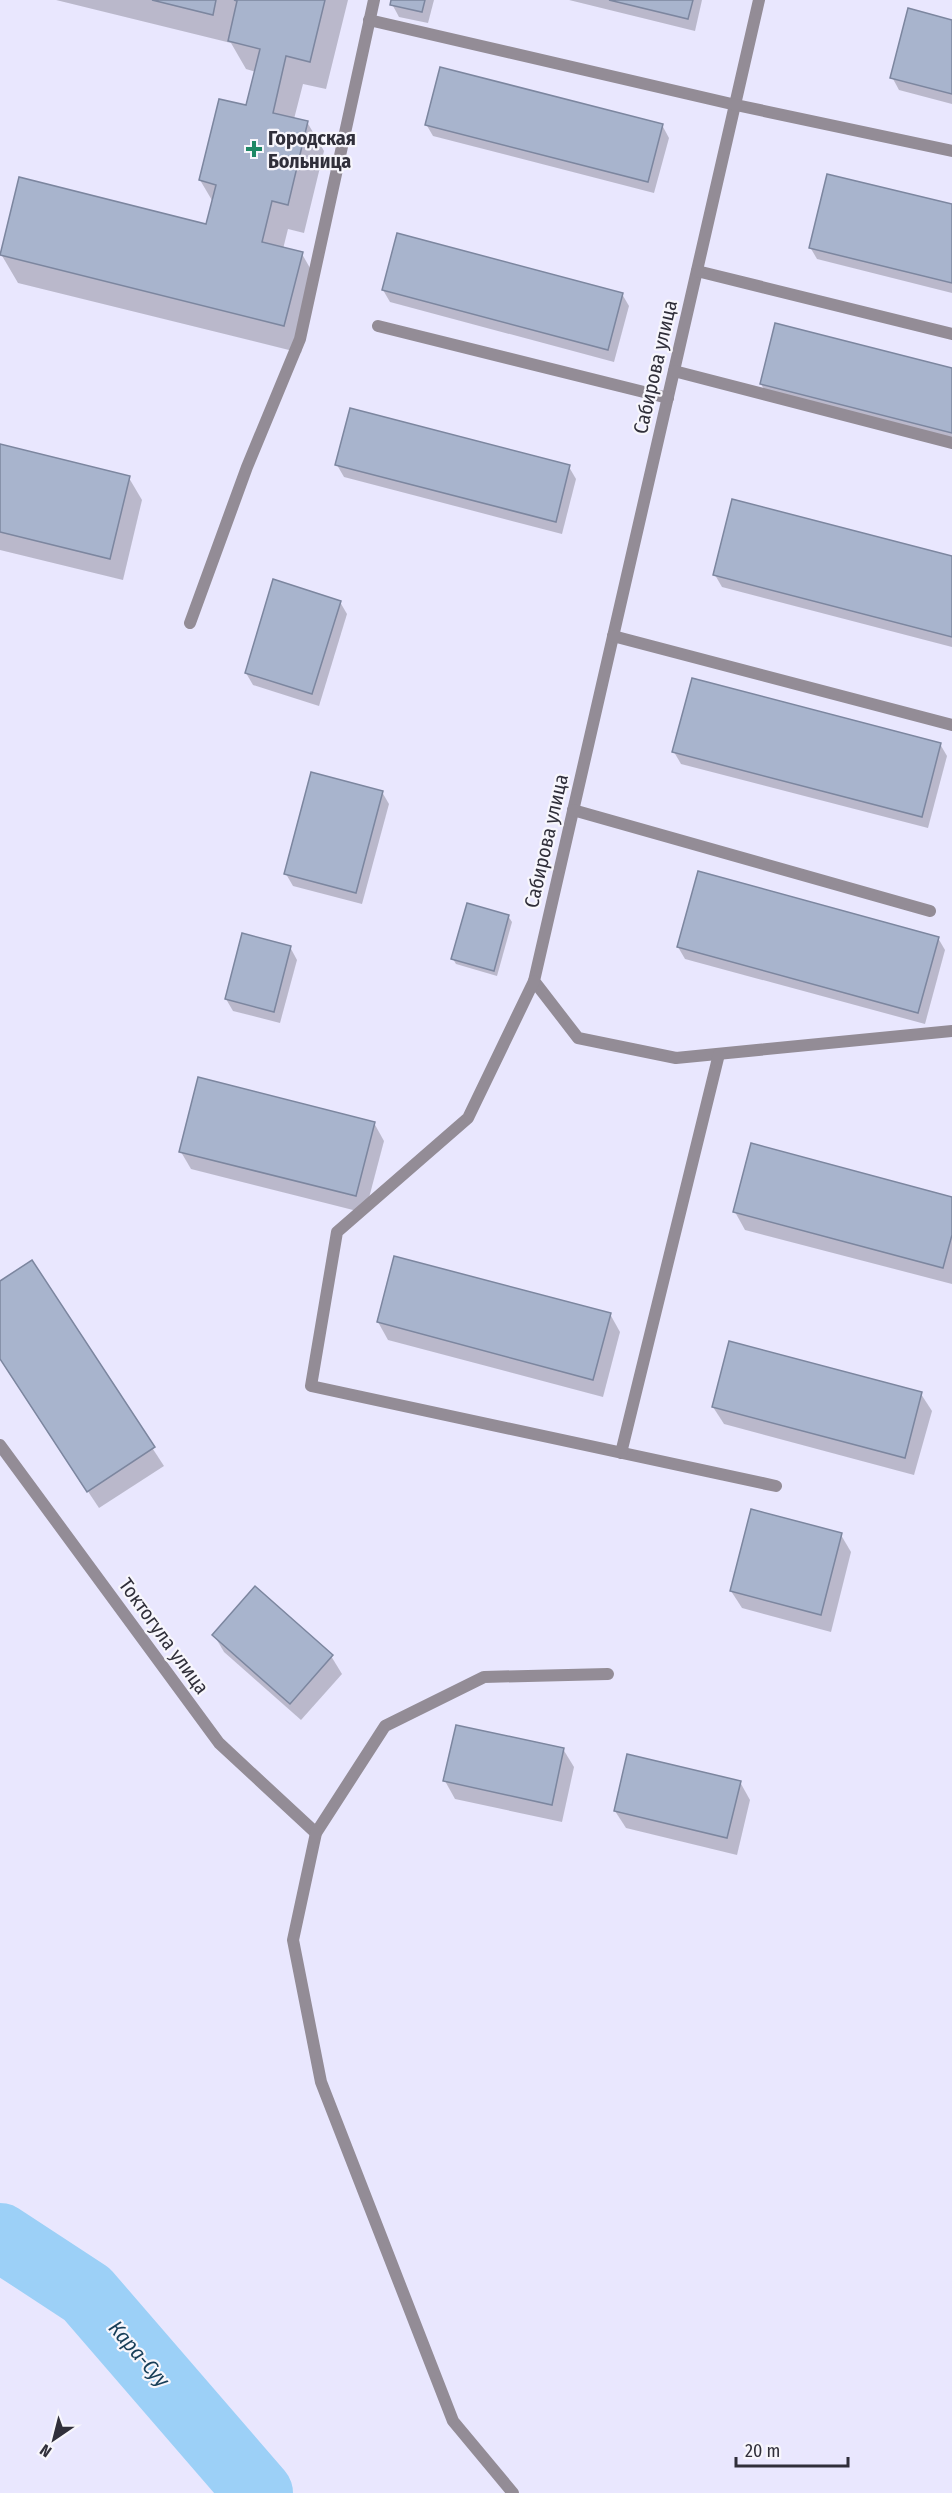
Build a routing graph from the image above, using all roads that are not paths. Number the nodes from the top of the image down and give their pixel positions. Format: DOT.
graph roads {
  1 [pos="374,0"];
  2 [pos="759,0"];
  3 [pos="369,20"];
  4 [pos="736,105"];
  5 [pos="952,151"];
  6 [pos="697,271"];
  7 [pos="378,326"];
  8 [pos="952,334"];
  9 [pos="674,371"];
  10 [pos="668,398"];
  11 [pos="952,443"];
  12 [pos="190,623"];
  13 [pos="613,636"];
  14 [pos="952,725"];
  15 [pos="573,810"];
  16 [pos="930,911"];
  17 [pos="534,981"];
  18 [pos="952,1031"];
  19 [pos="719,1054"];
  20 [pos="0,1445"];
  21 [pos="621,1453"];
  22 [pos="776,1486"];
  23 [pos="608,1674"];
  24 [pos="316,1833"];
  25 [pos="513,2493"];
  1 -- 3 [label="street"];
  2 -- 4 [label="street, Сабирова улица"];
  3 -- 4 [label="street"];
  3 -- 12 [label="street"];
  4 -- 5 [label="street"];
  4 -- 6 [label="street, Сабирова улица"];
  6 -- 8 [label="street"];
  6 -- 9 [label="street, Сабирова улица"];
  7 -- 10 [label="street"];
  9 -- 10 [label="street, Сабирова улица"];
  9 -- 11 [label="street"];
  10 -- 13 [label="street, Сабирова улица"];
  13 -- 14 [label="street"];
  13 -- 15 [label="street, Сабирова улица"];
  15 -- 16 [label="street"];
  15 -- 17 [label="street, Сабирова улица"];
  17 -- 19 [label="street"];
  17 -- 21 [label="street, Сабирова улица"];
  18 -- 19 [label="street"];
  19 -- 21 [label="street"];
  20 -- 24 [label="street, Токтогула улица"];
  21 -- 22 [label="street"];
  23 -- 24 [label="street"];
  24 -- 25 [label="street"];
}
